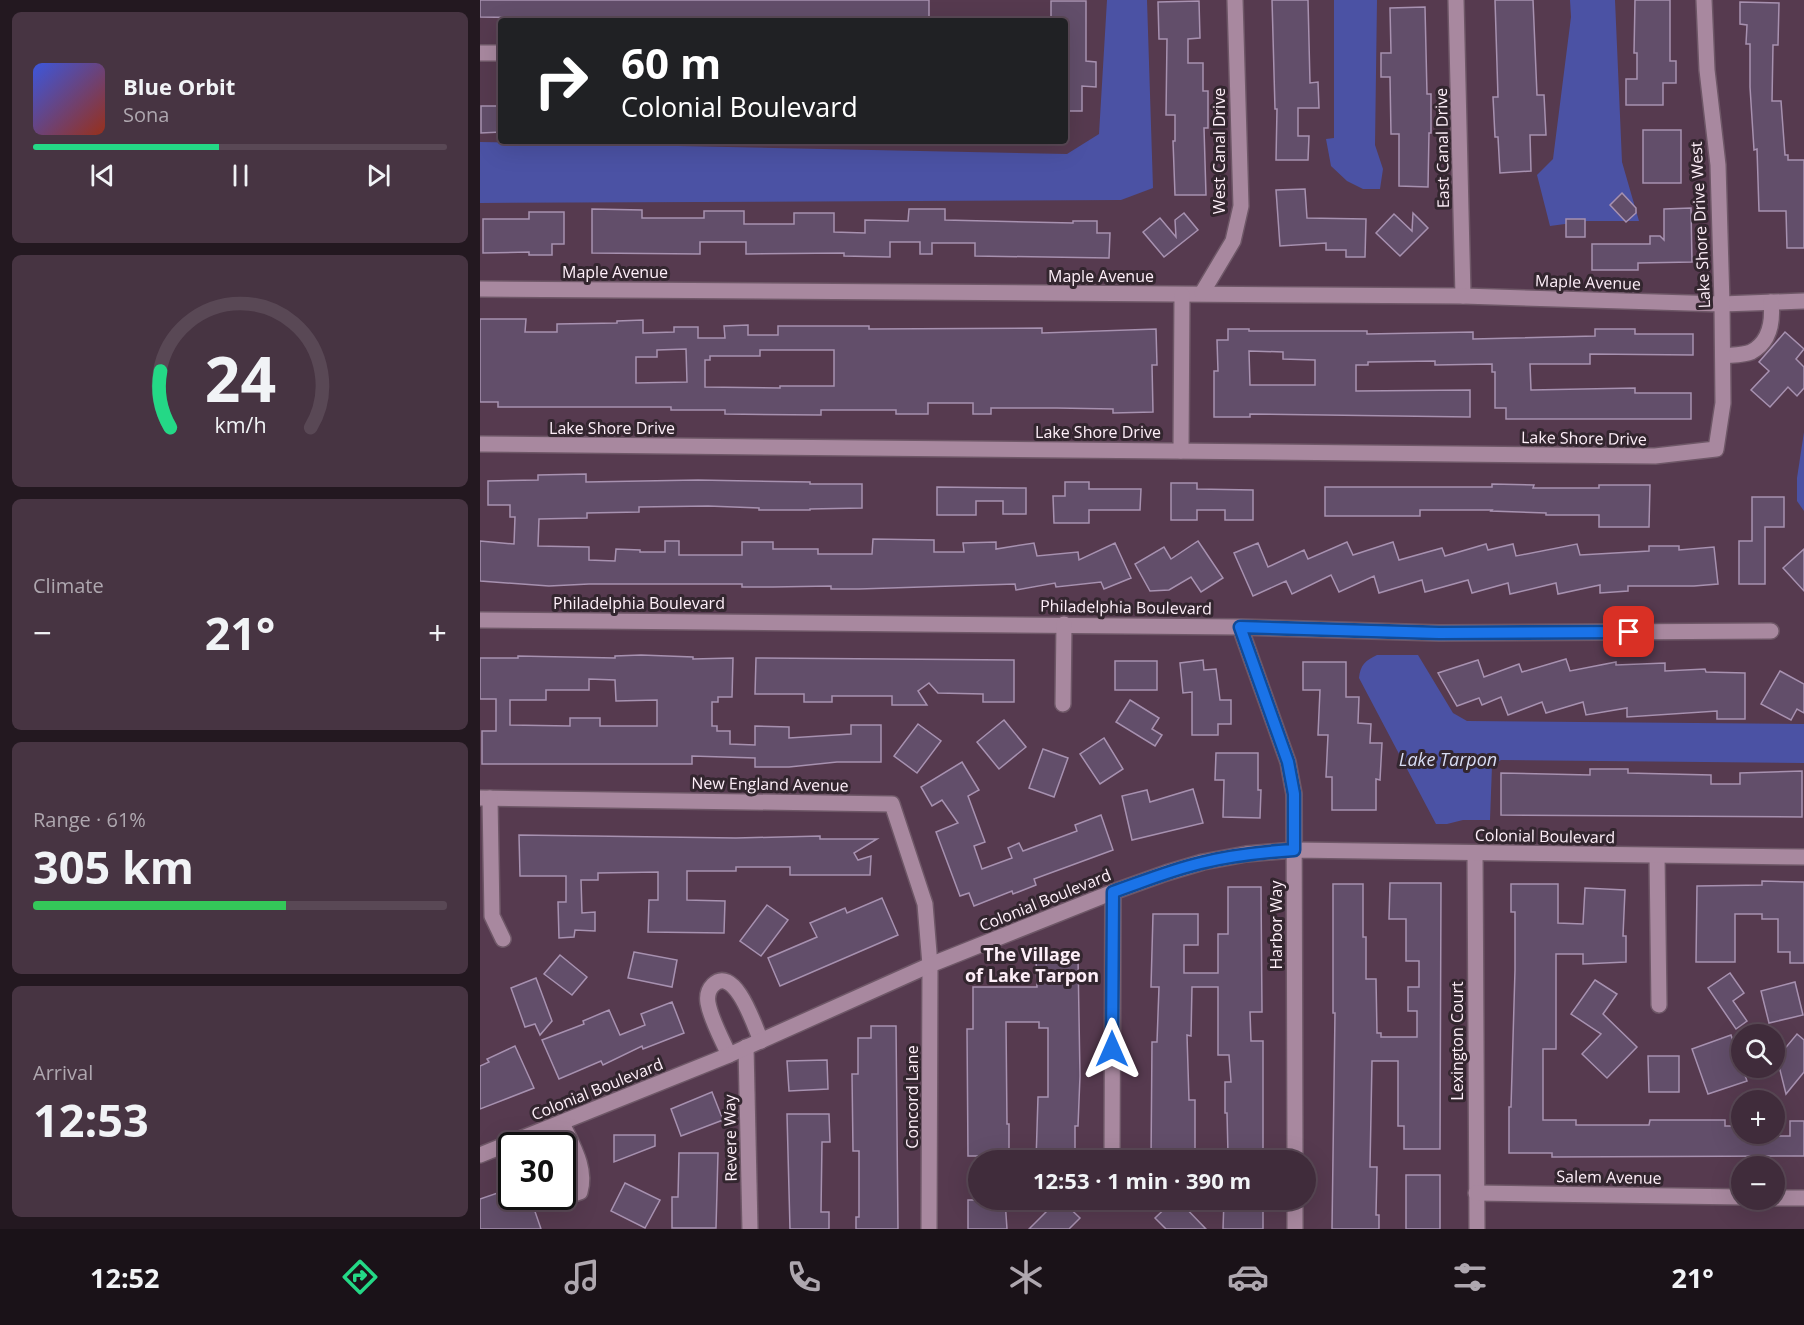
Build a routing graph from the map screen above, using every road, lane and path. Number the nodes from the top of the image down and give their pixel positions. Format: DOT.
graph roads {
  1 [pos="1235,0"];
  2 [pos="1456,0"];
  3 [pos="1704,0"];
  4 [pos="480,53"];
  5 [pos="498,53"];
  6 [pos="480,289"];
  7 [pos="1202,293"];
  8 [pos="1182,295"];
  9 [pos="1463,296"];
  10 [pos="1804,300"];
  11 [pos="1771,302"];
  12 [pos="1722,304"];
  13 [pos="1723,356"];
  14 [pos="480,444"];
  15 [pos="1716,449"];
  16 [pos="1181,450"];
  17 [pos="480,620"];
  18 [pos="1064,624"];
  19 [pos="1240,627"];
  20 [pos="1771,632"];
  21 [pos="1063,704"];
  22 [pos="485,798"];
  23 [pos="1294,850"];
  24 [pos="1475,853"];
  25 [pos="1658,856"];
  26 [pos="1804,857"];
  27 [pos="1113,892"];
  28 [pos="503,939"];
  29 [pos="930,965"];
  30 [pos="1659,1005"];
  31 [pos="761,1041"];
  32 [pos="746,1047"];
  33 [pos="729,1055"];
  34 [pos="562,1123"];
  35 [pos="548,1132"];
  36 [pos="566,1132"];
  37 [pos="498,1150"];
  38 [pos="1112,1150"];
  39 [pos="1295,1150"];
  40 [pos="480,1155"];
  41 [pos="576,1155"];
  42 [pos="576,1193"];
  43 [pos="1476,1193"];
  44 [pos="1731,1197"];
  45 [pos="1785,1198"];
  46 [pos="1804,1198"];
  47 [pos="1295,1210"];
  48 [pos="750,1229"];
  49 [pos="929,1229"];
  50 [pos="1295,1229"];
  51 [pos="1477,1229"];
  1 -- 7 [label="street, West Canal Drive"];
  2 -- 9 [label="street, East Canal Drive"];
  3 -- 12 [label="street, Lake Shore Drive West"];
  4 -- 5 [label="street"];
  6 -- 8 [label="street, Maple Avenue"];
  7 -- 8 [label="street, Maple Avenue"];
  7 -- 9 [label="street, Maple Avenue"];
  8 -- 16 [label="street"];
  9 -- 12 [label="street, Maple Avenue"];
  10 -- 11 [label="street, Maple Avenue"];
  11 -- 12 [label="street, Maple Avenue"];
  11 -- 13 [label="street"];
  12 -- 13 [label="street, Lake Shore Drive West"];
  13 -- 15 [label="street, Lake Shore Drive West"];
  14 -- 16 [label="street, Lake Shore Drive"];
  15 -- 16 [label="street, Lake Shore Drive"];
  17 -- 18 [label="street, Philadelphia Boulevard"];
  18 -- 19 [label="street, Philadelphia Boulevard"];
  18 -- 21 [label="street"];
  19 -- 20 [label="street, Philadelphia Boulevard"];
  19 -- 23 [label="street, Harbor Way"];
  22 -- 28 [label="street"];
  22 -- 29 [label="street, New England Avenue"];
  23 -- 24 [label="street, Colonial Boulevard"];
  23 -- 27 [label="street, Colonial Boulevard"];
  23 -- 39 [label="street, Harbor Way"];
  24 -- 25 [label="street, Colonial Boulevard"];
  24 -- 43 [label="street, Lexington Court"];
  25 -- 26 [label="street, Colonial Boulevard"];
  25 -- 30 [label="street"];
  27 -- 29 [label="street, Colonial Boulevard"];
  27 -- 38 [label="street"];
  29 -- 31 [label="street, Colonial Boulevard"];
  29 -- 49 [label="street, Concord Lane"];
  31 -- 32 [label="street, Colonial Boulevard"];
  31 -- 33 [label="street"];
  32 -- 33 [label="street, Colonial Boulevard"];
  32 -- 48 [label="street, Revere Way"];
  33 -- 34 [label="street, Colonial Boulevard"];
  34 -- 35 [label="street, Colonial Boulevard"];
  34 -- 36 [label="street"];
  37 -- 40 [label="street, Colonial Boulevard"];
  41 -- 42 [label="street"];
  43 -- 44 [label="street, Salem Avenue"];
  43 -- 51 [label="street, Lexington Court"];
  45 -- 46 [label="street"];
  47 -- 50 [label="street"];
}
